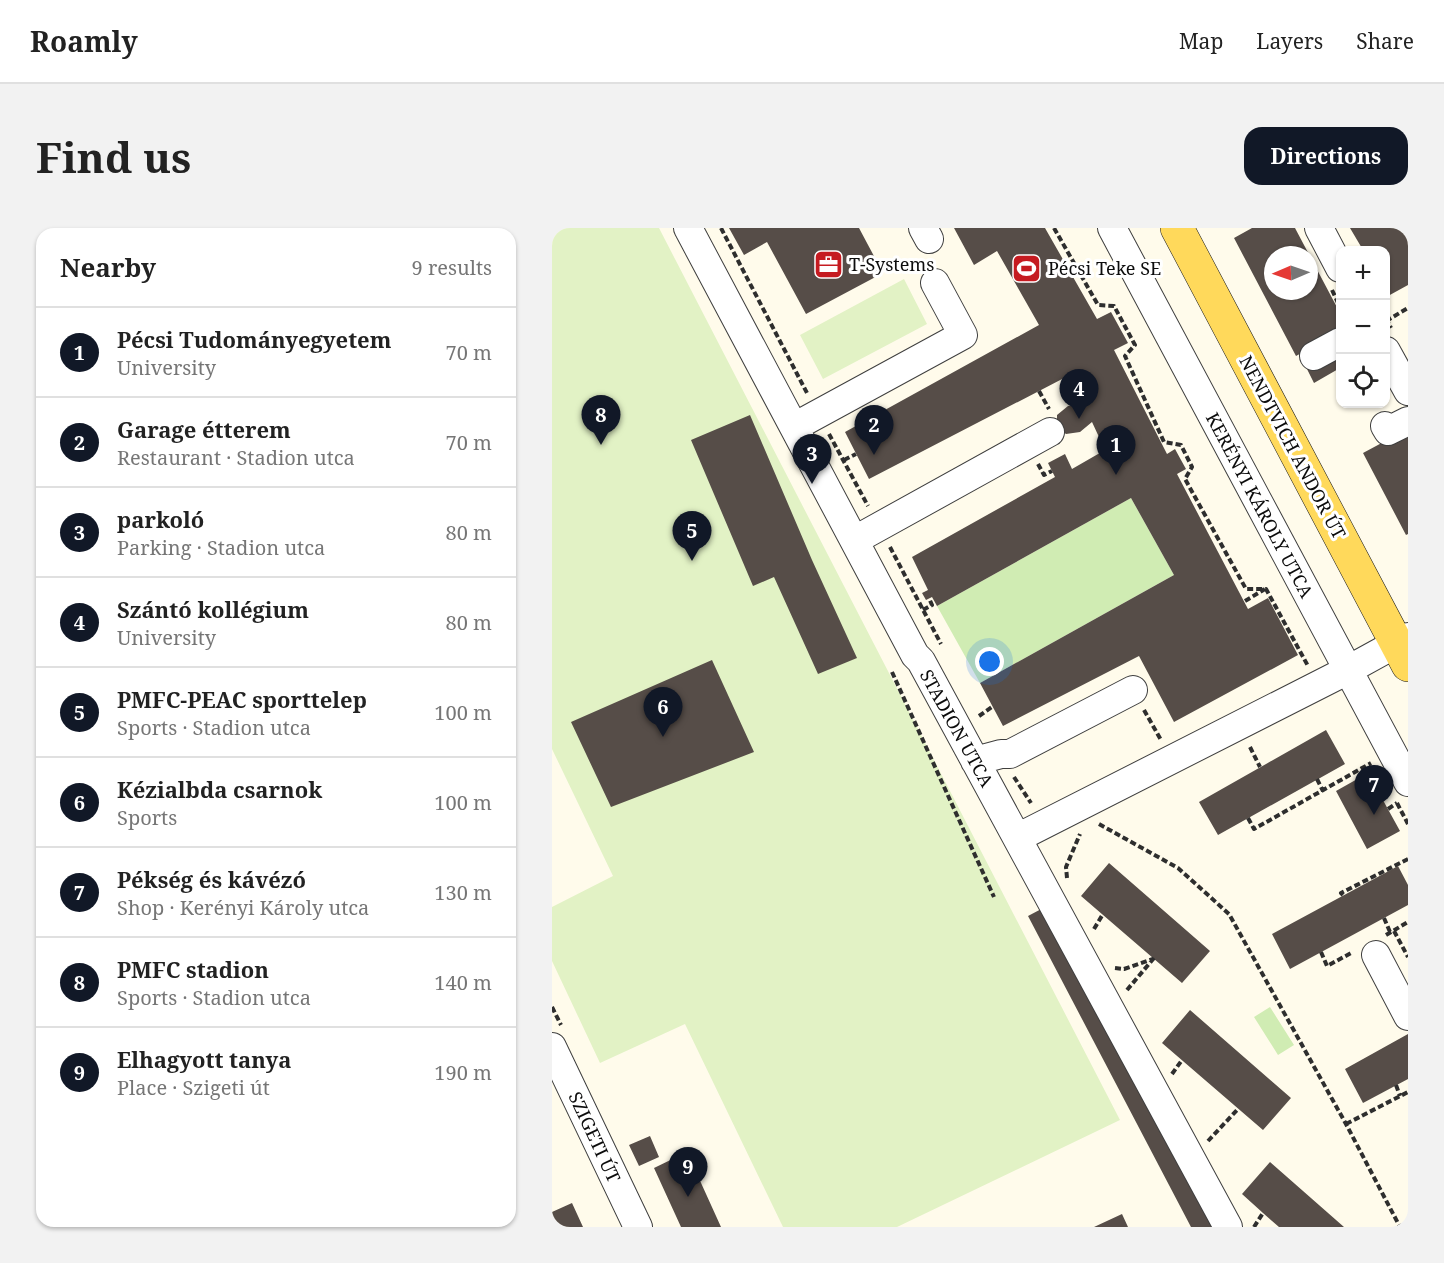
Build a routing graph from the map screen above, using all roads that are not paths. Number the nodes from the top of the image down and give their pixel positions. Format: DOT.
graph roads {
  1 [pos="688,228"];
  2 [pos="1112,228"];
  3 [pos="1177,228"];
  4 [pos="1318,228"];
  5 [pos="1336,259"];
  6 [pos="935,283"];
  7 [pos="1336,345"];
  8 [pos="1388,354"];
  9 [pos="1314,356"];
  10 [pos="1408,391"];
  11 [pos="805,420"];
  12 [pos="1050,432"];
  13 [pos="867,534"];
  14 [pos="1404,648"];
  15 [pos="1345,664"];
  16 [pos="1133,690"];
  17 [pos="995,762"];
  18 [pos="1399,794"];
  19 [pos="1017,838"];
  20 [pos="1387,939"];
  21 [pos="1408,1016"];
  22 [pos="552,1047"];
  23 [pos="638,1227"];
  24 [pos="1228,1227"];
  1 -- 11 [label="street, STADION UTCA"];
  2 -- 15 [label="street, KERÉNYI KÁROLY UTCA"];
  3 -- 14 [label="main road, NENDTVICH ANDOR ÚT"];
  4 -- 5 [label="street"];
  6 -- 11 [label="street"];
  7 -- 9 [label="street"];
  8 -- 10 [label="street"];
  11 -- 13 [label="street, STADION UTCA"];
  12 -- 13 [label="street"];
  13 -- 17 [label="street, STADION UTCA"];
  14 -- 15 [label="street"];
  15 -- 18 [label="street, KERÉNYI KÁROLY UTCA"];
  15 -- 19 [label="street"];
  16 -- 17 [label="street"];
  17 -- 19 [label="street, STADION UTCA"];
  19 -- 24 [label="street, STADION UTCA"];
  20 -- 21 [label="street"];
  22 -- 23 [label="street, SZIGETI ÚT"];
}
